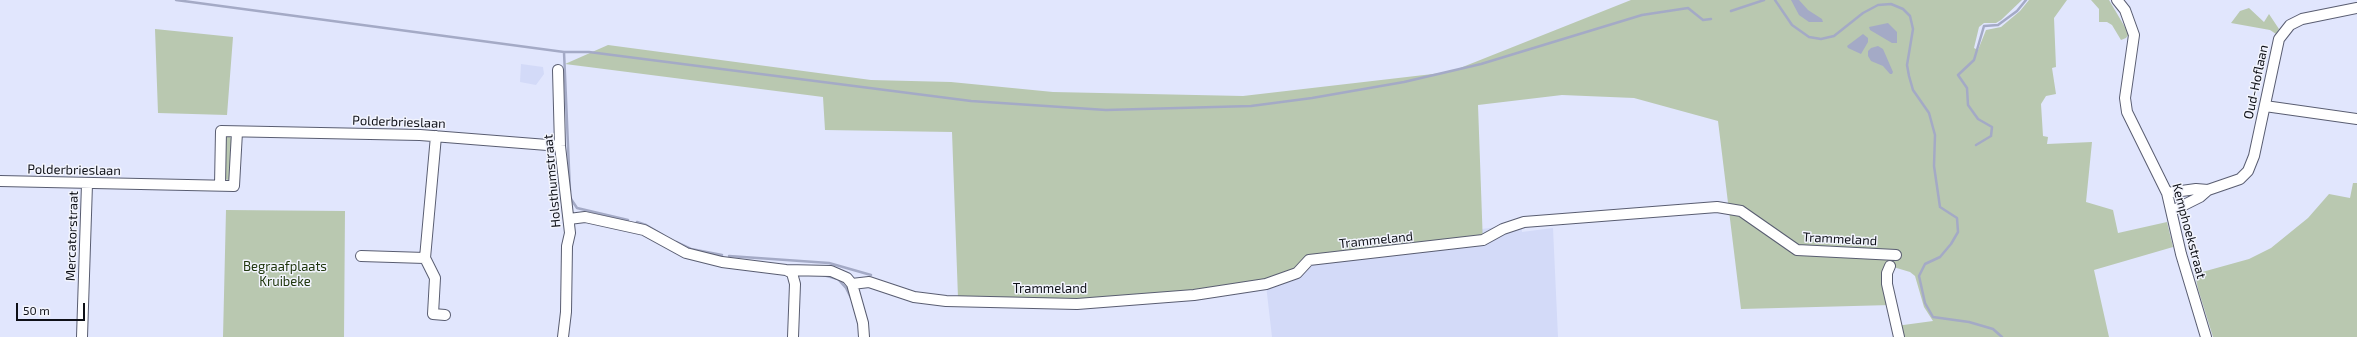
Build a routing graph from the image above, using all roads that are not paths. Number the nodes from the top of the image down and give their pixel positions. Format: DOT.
graph roads {
  1 [pos="2117,0"];
  2 [pos="2357,8"];
  3 [pos="558,70"];
  4 [pos="2265,106"];
  5 [pos="2357,119"];
  6 [pos="237,132"];
  7 [pos="436,136"];
  8 [pos="560,146"];
  9 [pos="0,181"];
  10 [pos="86,184"];
  11 [pos="220,185"];
  12 [pos="2208,190"];
  13 [pos="2167,193"];
  14 [pos="2172,210"];
  15 [pos="569,219"];
  16 [pos="1896,255"];
  17 [pos="361,256"];
  18 [pos="425,258"];
  19 [pos="1890,266"];
  20 [pos="786,270"];
  21 [pos="852,284"];
  22 [pos="445,315"];
  23 [pos="82,337"];
  24 [pos="562,337"];
  25 [pos="793,337"];
  26 [pos="864,337"];
  27 [pos="1899,337"];
  28 [pos="2206,337"];
  1 -- 13 [label="street, Kemphoekstraat"];
  2 -- 4 [label="street, Oud-Hoflaan"];
  3 -- 8 [label="street, Holsthumstraat"];
  4 -- 5 [label="street"];
  4 -- 12 [label="street, Oud-Hoflaan"];
  6 -- 7 [label="street, Polderbrieslaan"];
  6 -- 11 [label="street, Polderbrieslaan"];
  6 -- 11 [label="street, Polderbrieslaan"];
  7 -- 8 [label="street, Polderbrieslaan"];
  7 -- 18 [label="street"];
  8 -- 15 [label="street, Holsthumstraat"];
  9 -- 10 [label="street, Polderbrieslaan"];
  10 -- 11 [label="street, Polderbrieslaan"];
  10 -- 23 [label="street, Mercatorstraat"];
  12 -- 13 [label="street, Oud-Hoflaan"];
  12 -- 14 [label="street, Oud-Hoflaan"];
  13 -- 14 [label="street, Kemphoekstraat"];
  14 -- 28 [label="street, Kemphoekstraat"];
  15 -- 20 [label="street"];
  15 -- 24 [label="street, Holsthumstraat"];
  16 -- 21 [label="street, Trammeland"];
  17 -- 18 [label="street"];
  18 -- 22 [label="street"];
  19 -- 27 [label="street"];
  20 -- 21 [label="street"];
  20 -- 25 [label="street"];
  21 -- 26 [label="street"];
}
